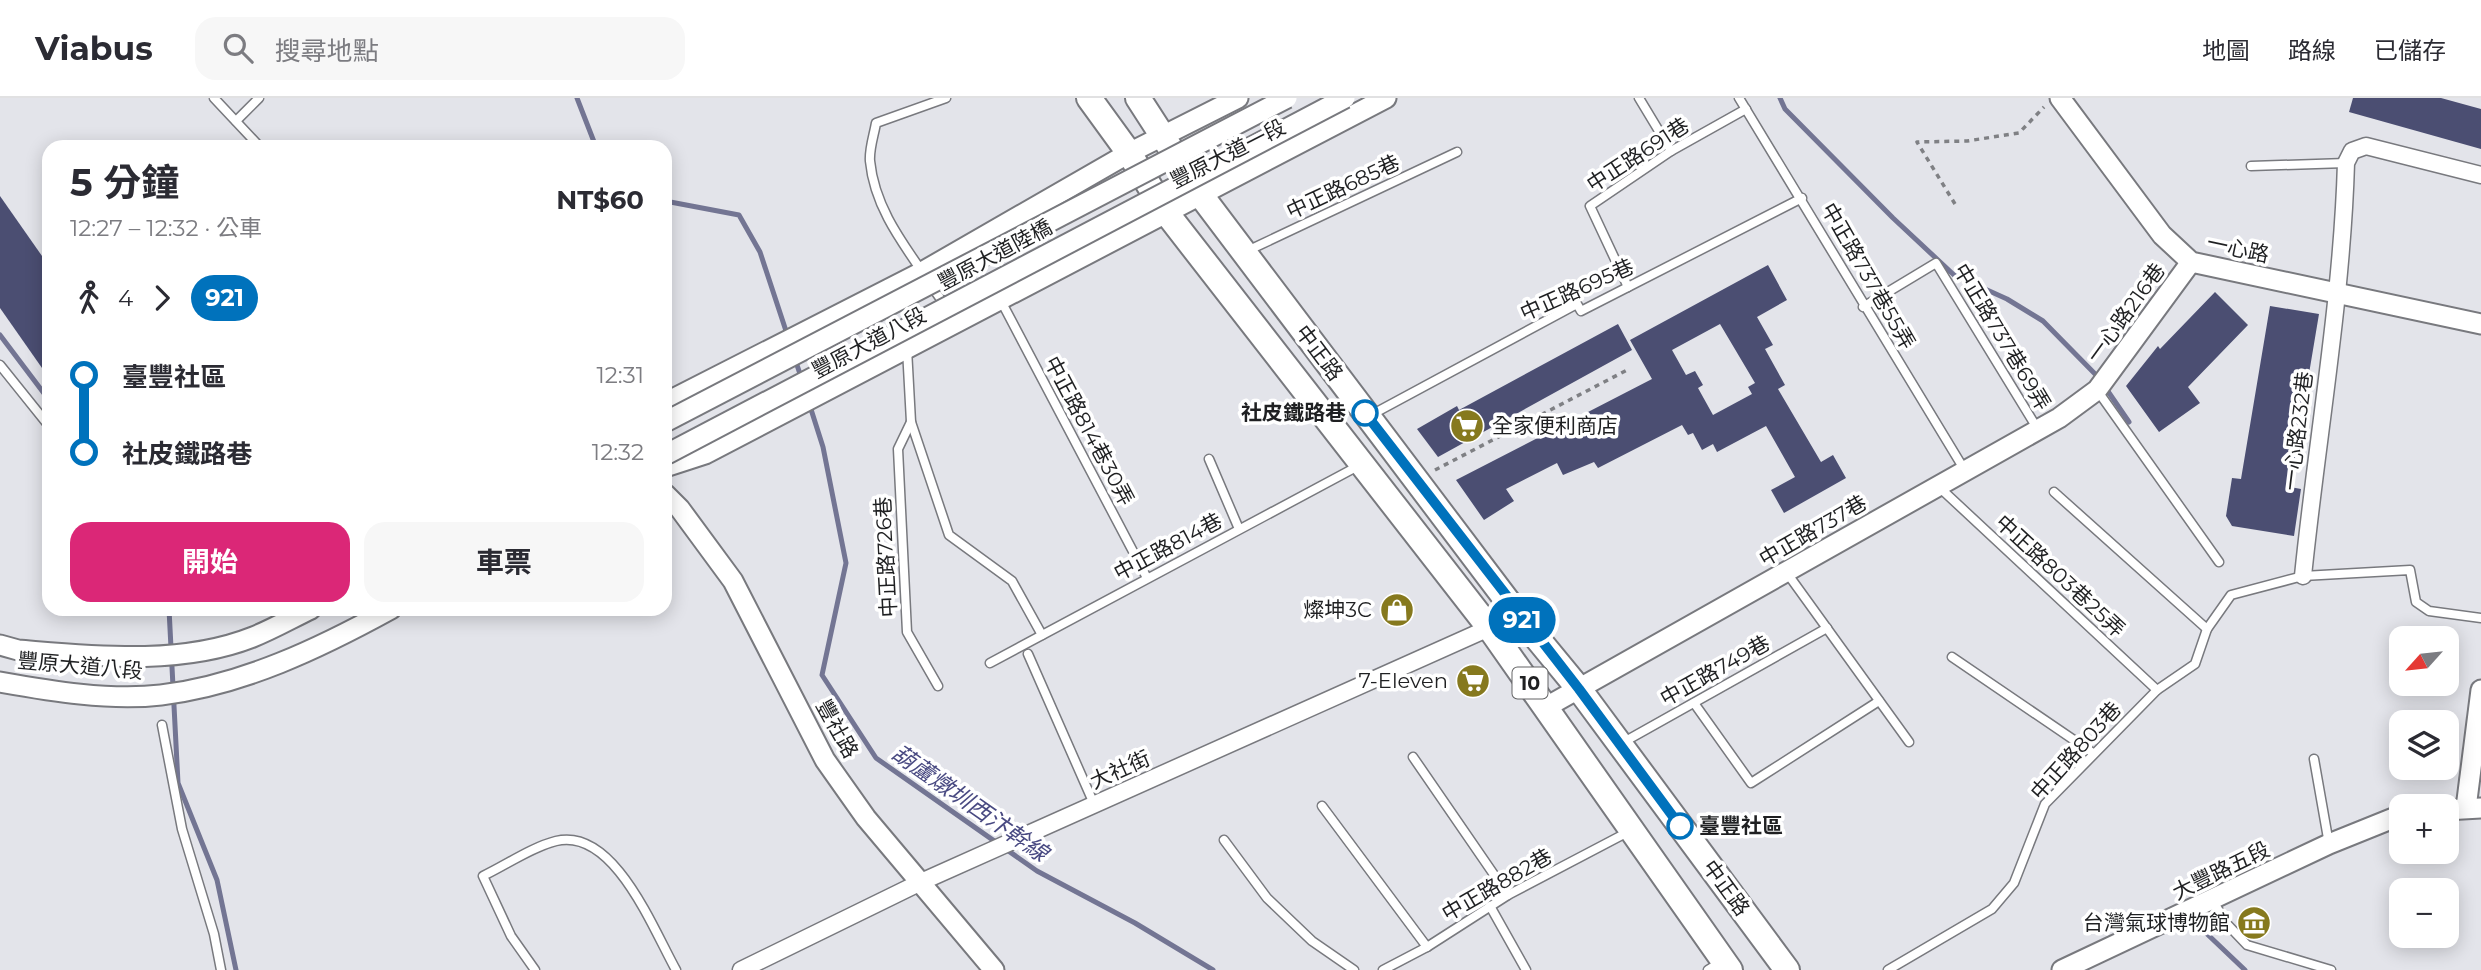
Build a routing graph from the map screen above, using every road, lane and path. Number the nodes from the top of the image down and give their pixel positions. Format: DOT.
graph roads {
  1 [pos="214,98"];
  2 [pos="259,98"];
  3 [pos="946,98"];
  4 [pos="1089,98"];
  5 [pos="1138,98"];
  6 [pos="1238,98"];
  7 [pos="1287,98"];
  8 [pos="1345,98"];
  9 [pos="1386,98"];
  10 [pos="1639,98"];
  11 [pos="1739,98"];
  12 [pos="2053,98"];
  13 [pos="2060,98"];
  14 [pos="1745,109"];
  15 [pos="236,121"];
  16 [pos="1165,135"];
  17 [pos="254,140"];
  18 [pos="1457,152"];
  19 [pos="1671,152"];
  20 [pos="1129,153"];
  21 [pos="2346,163"];
  22 [pos="2251,166"];
  23 [pos="2481,175"];
  24 [pos="1200,194"];
  25 [pos="1802,198"];
  26 [pos="1955,204"];
  27 [pos="1165,211"];
  28 [pos="1244,252"];
  29 [pos="2191,262"];
  30 [pos="922,272"];
  31 [pos="1628,287"];
  32 [pos="2338,293"];
  33 [pos="1000,299"];
  34 [pos="1863,307"];
  35 [pos="957,323"];
  36 [pos="2481,324"];
  37 [pos="907,349"];
  38 [pos="0,365"];
  39 [pos="1629,369"];
  40 [pos="2097,390"];
  41 [pos="672,399"];
  42 [pos="42,417"];
  43 [pos="1367,417"];
  44 [pos="672,418"];
  45 [pos="911,422"];
  46 [pos="2039,431"];
  47 [pos="672,456"];
  48 [pos="672,458"];
  49 [pos="1209,459"];
  50 [pos="1363,463"];
  51 [pos="1966,472"];
  52 [pos="1416,480"];
  53 [pos="1939,487"];
  54 [pos="2054,492"];
  55 [pos="672,501"];
  56 [pos="1239,529"];
  57 [pos="2219,562"];
  58 [pos="1787,573"];
  59 [pos="2303,576"];
  60 [pos="1147,579"];
  61 [pos="1518,615"];
  62 [pos="297,616"];
  63 [pos="378,616"];
  64 [pos="2481,618"];
  65 [pos="1827,628"];
  66 [pos="2207,629"];
  67 [pos="1491,630"];
  68 [pos="1042,635"];
  69 [pos="0,645"];
  70 [pos="1028,654"];
  71 [pos="1952,657"];
  72 [pos="990,663"];
  73 [pos="0,682"];
  74 [pos="938,686"];
  75 [pos="1579,689"];
  76 [pos="2157,690"];
  77 [pos="2481,690"];
  78 [pos="1879,701"];
  79 [pos="1694,703"];
  80 [pos="1548,706"];
  81 [pos="162,725"];
  82 [pos="1909,742"];
  83 [pos="1620,744"];
  84 [pos="2093,753"];
  85 [pos="1413,757"];
  86 [pos="2314,759"];
  87 [pos="1094,804"];
  88 [pos="1322,806"];
  89 [pos="2465,809"];
  90 [pos="2389,820"];
  91 [pos="1631,831"];
  92 [pos="1224,840"];
  93 [pos="2329,844"];
  94 [pos="921,882"];
  95 [pos="1508,895"];
  96 [pos="2212,900"];
  97 [pos="1490,906"];
  98 [pos="1427,947"];
  99 [pos="2088,965"];
  100 [pos="763,966"];
  101 [pos="1721,967"];
  102 [pos="221,970"];
  103 [pos="535,970"];
  104 [pos="676,970"];
  105 [pos="741,970"];
  106 [pos="994,970"];
  107 [pos="1354,970"];
  108 [pos="1383,970"];
  109 [pos="1526,970"];
  110 [pos="1787,970"];
  111 [pos="1888,970"];
  112 [pos="2062,970"];
  113 [pos="2331,970"];
  1 -- 15 [label="lane"];
  2 -- 15 [label="lane"];
  3 -- 30 [label="lane"];
  4 -- 20 [label="main road, 中正路 / 10"];
  5 -- 16 [label="main road, 中正路 / 10"];
  6 -- 16 [label="street"];
  7 -- 44 [label="street, 豐原大道陸橋, bridge"];
  8 -- 47 [label="street, 豐原大道陸橋, bridge"];
  9 -- 24 [label="street, 豐原大道一段"];
  10 -- 19 [label="lane"];
  11 -- 14 [label="lane, 中正路737巷55弄"];
  12 -- 26 [label="path"];
  13 -- 29 [label="street, 一心路"];
  14 -- 19 [label="lane, 中正路691巷"];
  14 -- 25 [label="lane, 中正路737巷55弄"];
  15 -- 17 [label="lane"];
  16 -- 20 [label="street"];
  16 -- 24 [label="main road, 中正路 / 10"];
  18 -- 28 [label="lane, 中正路685巷"];
  19 -- 31 [label="lane, 中正路691巷"];
  20 -- 27 [label="main road, 中正路 / 10"];
  20 -- 30 [label="street, 豐原大道八段"];
  21 -- 22 [label="lane"];
  21 -- 23 [label="street"];
  21 -- 32 [label="street, 一心路232巷"];
  24 -- 27 [label="street, 豐原大道一段"];
  24 -- 28 [label="main road, 中正路 / 10"];
  25 -- 31 [label="lane, 中正路695巷"];
  25 -- 34 [label="lane, 中正路737巷55弄"];
  27 -- 33 [label="street, 豐原大道八段"];
  27 -- 50 [label="main road, 中正路 / 10"];
  28 -- 43 [label="main road, 中正路 / 10"];
  29 -- 32 [label="street, 一心路"];
  29 -- 40 [label="street, 一心路216巷"];
  30 -- 35 [label="lane"];
  30 -- 41 [label="street, 豐原大道八段"];
  31 -- 43 [label="lane, 中正路695巷"];
  32 -- 36 [label="street, 一心路"];
  32 -- 59 [label="street, 一心路232巷"];
  33 -- 35 [label="street, 豐原大道八段"];
  33 -- 60 [label="lane, 中正路814巷30弄"];
  34 -- 46 [label="lane, 中正路737巷69弄"];
  34 -- 51 [label="lane, 中正路737巷55弄"];
  35 -- 37 [label="street, 豐原大道八段"];
  37 -- 45 [label="lane"];
  37 -- 48 [label="street, 豐原大道八段"];
  38 -- 42 [label="lane"];
  39 -- 52 [label="path"];
  40 -- 46 [label="street, 中正路737巷"];
  40 -- 57 [label="lane"];
  43 -- 52 [label="main road, 中正路 / 10"];
  45 -- 68 [label="lane"];
  45 -- 74 [label="lane, 中正路726巷"];
  46 -- 51 [label="street, 中正路737巷"];
  49 -- 56 [label="lane"];
  50 -- 56 [label="lane, 中正路814巷"];
  50 -- 67 [label="main road, 中正路 / 10"];
  51 -- 53 [label="street, 中正路737巷"];
  52 -- 61 [label="main road, 中正路 / 10"];
  53 -- 58 [label="street, 中正路737巷"];
  53 -- 76 [label="lane, 中正路803巷25弄"];
  54 -- 66 [label="lane"];
  55 -- 94 [label="street, 豐社路"];
  56 -- 60 [label="lane, 中正路814巷"];
  58 -- 65 [label="lane"];
  58 -- 75 [label="street, 中正路737巷"];
  59 -- 64 [label="lane, 中正路803巷"];
  59 -- 66 [label="lane, 中正路803巷"];
  60 -- 68 [label="lane, 中正路814巷"];
  61 -- 67 [label="street, 大社街"];
  61 -- 75 [label="main road, 中正路 / 10"];
  62 -- 69 [label="street, 豐原大道八段"];
  63 -- 73 [label="street, 豐原大道八段"];
  65 -- 78 [label="lane"];
  65 -- 79 [label="lane, 中正路749巷"];
  66 -- 76 [label="lane, 中正路803巷"];
  67 -- 80 [label="main road, 中正路 / 10"];
  67 -- 87 [label="street, 大社街"];
  68 -- 72 [label="lane, 中正路814巷"];
  70 -- 87 [label="lane"];
  71 -- 84 [label="lane"];
  75 -- 80 [label="street, 中正路737巷"];
  75 -- 83 [label="main road, 中正路 / 10"];
  76 -- 84 [label="lane, 中正路803巷"];
  77 -- 89 [label="street"];
  78 -- 79 [label="lane"];
  78 -- 82 [label="lane"];
  79 -- 83 [label="lane, 中正路749巷"];
  80 -- 91 [label="main road, 中正路 / 10"];
  81 -- 102 [label="lane"];
  83 -- 110 [label="main road, 中正路 / 10"];
  84 -- 111 [label="lane, 中正路803巷"];
  85 -- 95 [label="lane"];
  86 -- 93 [label="lane"];
  87 -- 94 [label="street, 大社街"];
  88 -- 98 [label="lane"];
  90 -- 93 [label="street, 大豐路五段"];
  91 -- 95 [label="lane, 中正路882巷"];
  91 -- 101 [label="main road, 中正路 / 10"];
  92 -- 107 [label="lane"];
  93 -- 96 [label="street, 大豐路五段"];
  94 -- 100 [label="street, 大社街"];
  94 -- 106 [label="street, 豐社路"];
  95 -- 97 [label="lane, 中正路882巷"];
  96 -- 99 [label="street, 大豐路五段"];
  96 -- 113 [label="lane"];
  97 -- 98 [label="lane, 中正路882巷"];
  97 -- 109 [label="lane"];
  98 -- 108 [label="lane, 中正路882巷"];
  99 -- 112 [label="street, 大豐路五段"];
  100 -- 105 [label="street, 大社街"];
  103 -- 104 [label="lane"];
}
